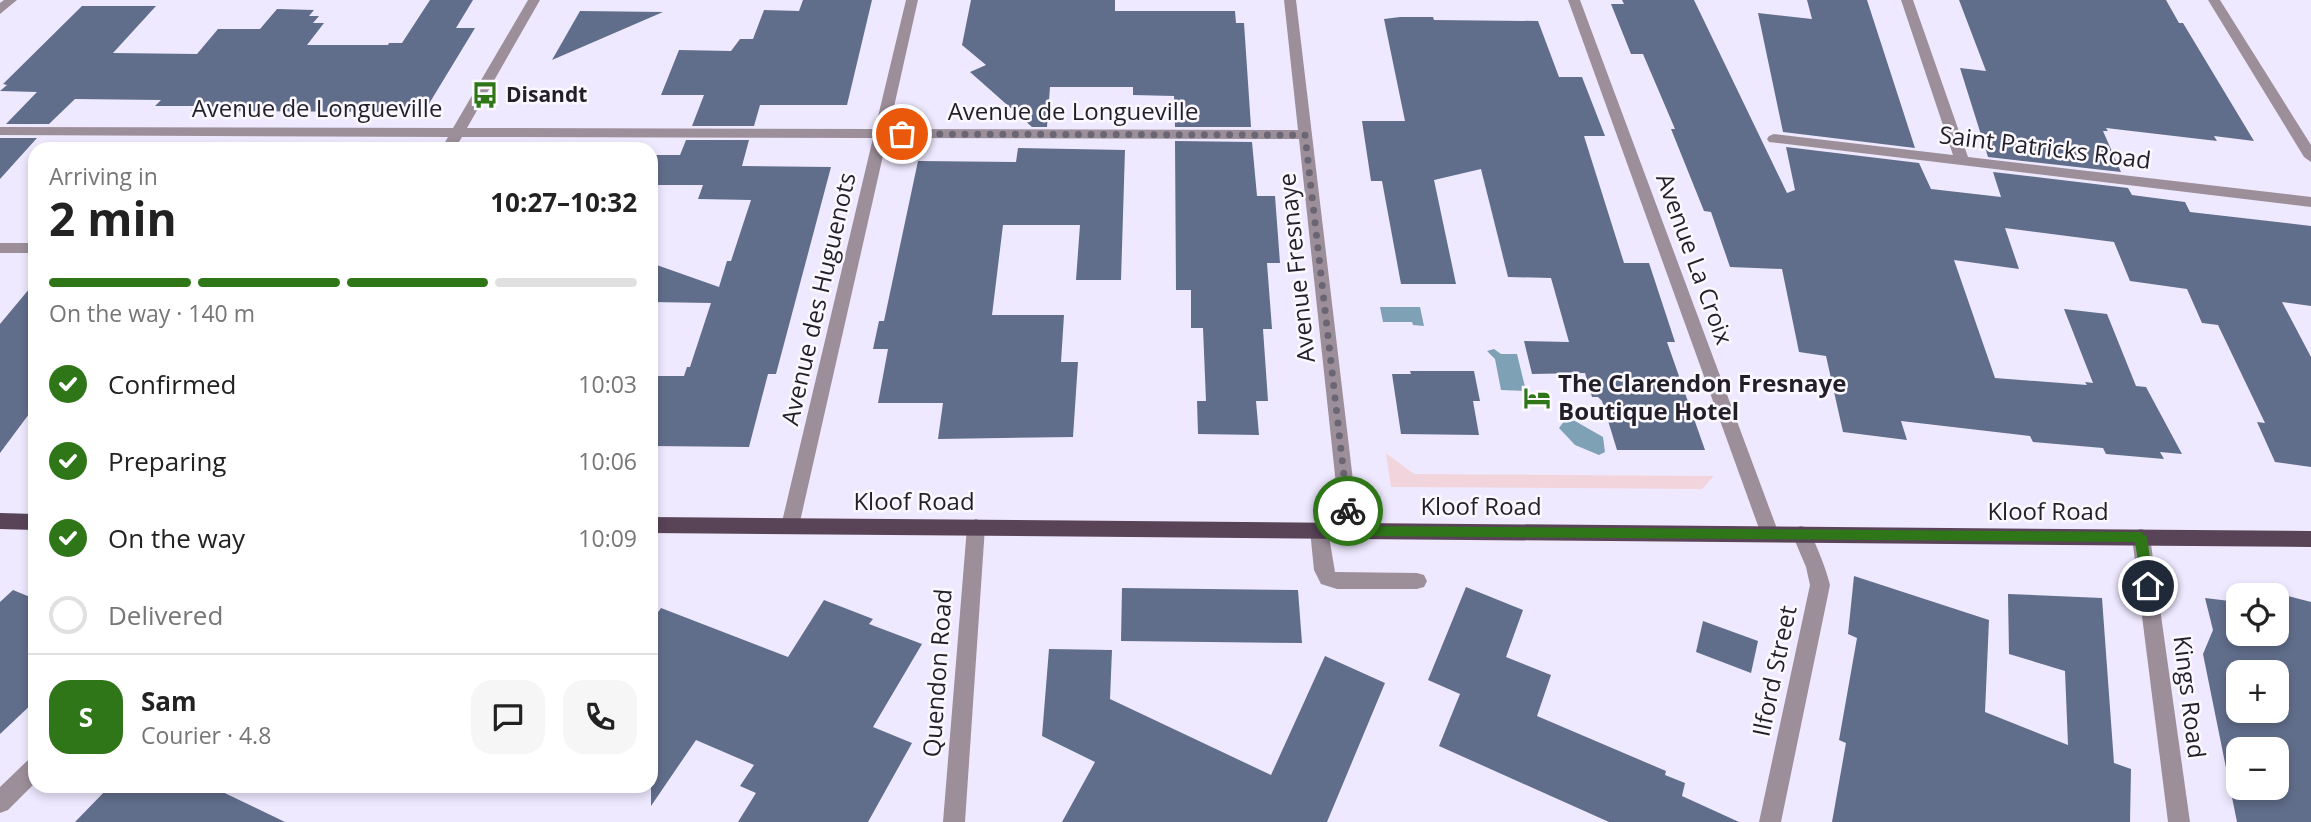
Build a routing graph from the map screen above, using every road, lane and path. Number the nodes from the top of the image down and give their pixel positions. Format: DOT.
graph roads {
  1 [pos="10,0"];
  2 [pos="534,0"];
  3 [pos="912,0"];
  4 [pos="1290,0"];
  5 [pos="1574,0"];
  6 [pos="1907,0"];
  7 [pos="2214,0"];
  8 [pos="0,10"];
  9 [pos="0,131"];
  10 [pos="457,132"];
  11 [pos="881,134"];
  12 [pos="1305,135"];
  13 [pos="1774,139"];
  14 [pos="452,142"];
  15 [pos="2311,157"];
  16 [pos="1962,161"];
  17 [pos="2311,202"];
  18 [pos="0,248"];
  19 [pos="28,248"];
  20 [pos="0,521"];
  21 [pos="28,522"];
  22 [pos="658,525"];
  23 [pos="790,526"];
  24 [pos="976,527"];
  25 [pos="1319,530"];
  26 [pos="1350,531"];
  27 [pos="1770,534"];
  28 [pos="1801,534"];
  29 [pos="2141,537"];
  30 [pos="2311,539"];
  31 [pos="1417,581"];
  32 [pos="28,774"];
  33 [pos="2,797"];
  34 [pos="954,822"];
  35 [pos="1770,822"];
  36 [pos="2179,822"];
  1 -- 8 [label="street"];
  2 -- 10 [label="street"];
  3 -- 11 [label="street, Avenue des Huguenots"];
  4 -- 12 [label="street, Avenue Fresnaye"];
  5 -- 27 [label="street, Avenue La Croix"];
  6 -- 16 [label="street"];
  7 -- 15 [label="street"];
  9 -- 10 [label="street, Avenue de Longueville"];
  10 -- 11 [label="street, Avenue de Longueville"];
  10 -- 14 [label="street"];
  11 -- 12 [label="street, Avenue de Longueville"];
  11 -- 23 [label="street, Avenue des Huguenots"];
  12 -- 26 [label="street, Avenue Fresnaye"];
  13 -- 16 [label="street, Saint Patricks Road"];
  16 -- 17 [label="street, Saint Patricks Road"];
  18 -- 19 [label="street"];
  20 -- 21 [label="main road"];
  22 -- 23 [label="main road, Kloof Road"];
  23 -- 24 [label="main road, Kloof Road"];
  24 -- 25 [label="main road, Kloof Road"];
  24 -- 34 [label="street, Quendon Road"];
  25 -- 26 [label="main road, Kloof Road"];
  25 -- 31 [label="street"];
  26 -- 27 [label="main road, Kloof Road"];
  27 -- 28 [label="main road, Kloof Road"];
  28 -- 29 [label="main road, Kloof Road"];
  28 -- 35 [label="street, Ilford Street"];
  29 -- 30 [label="main road, Kloof Road"];
  29 -- 36 [label="street, Kings Road"];
  32 -- 33 [label="street"];
}
